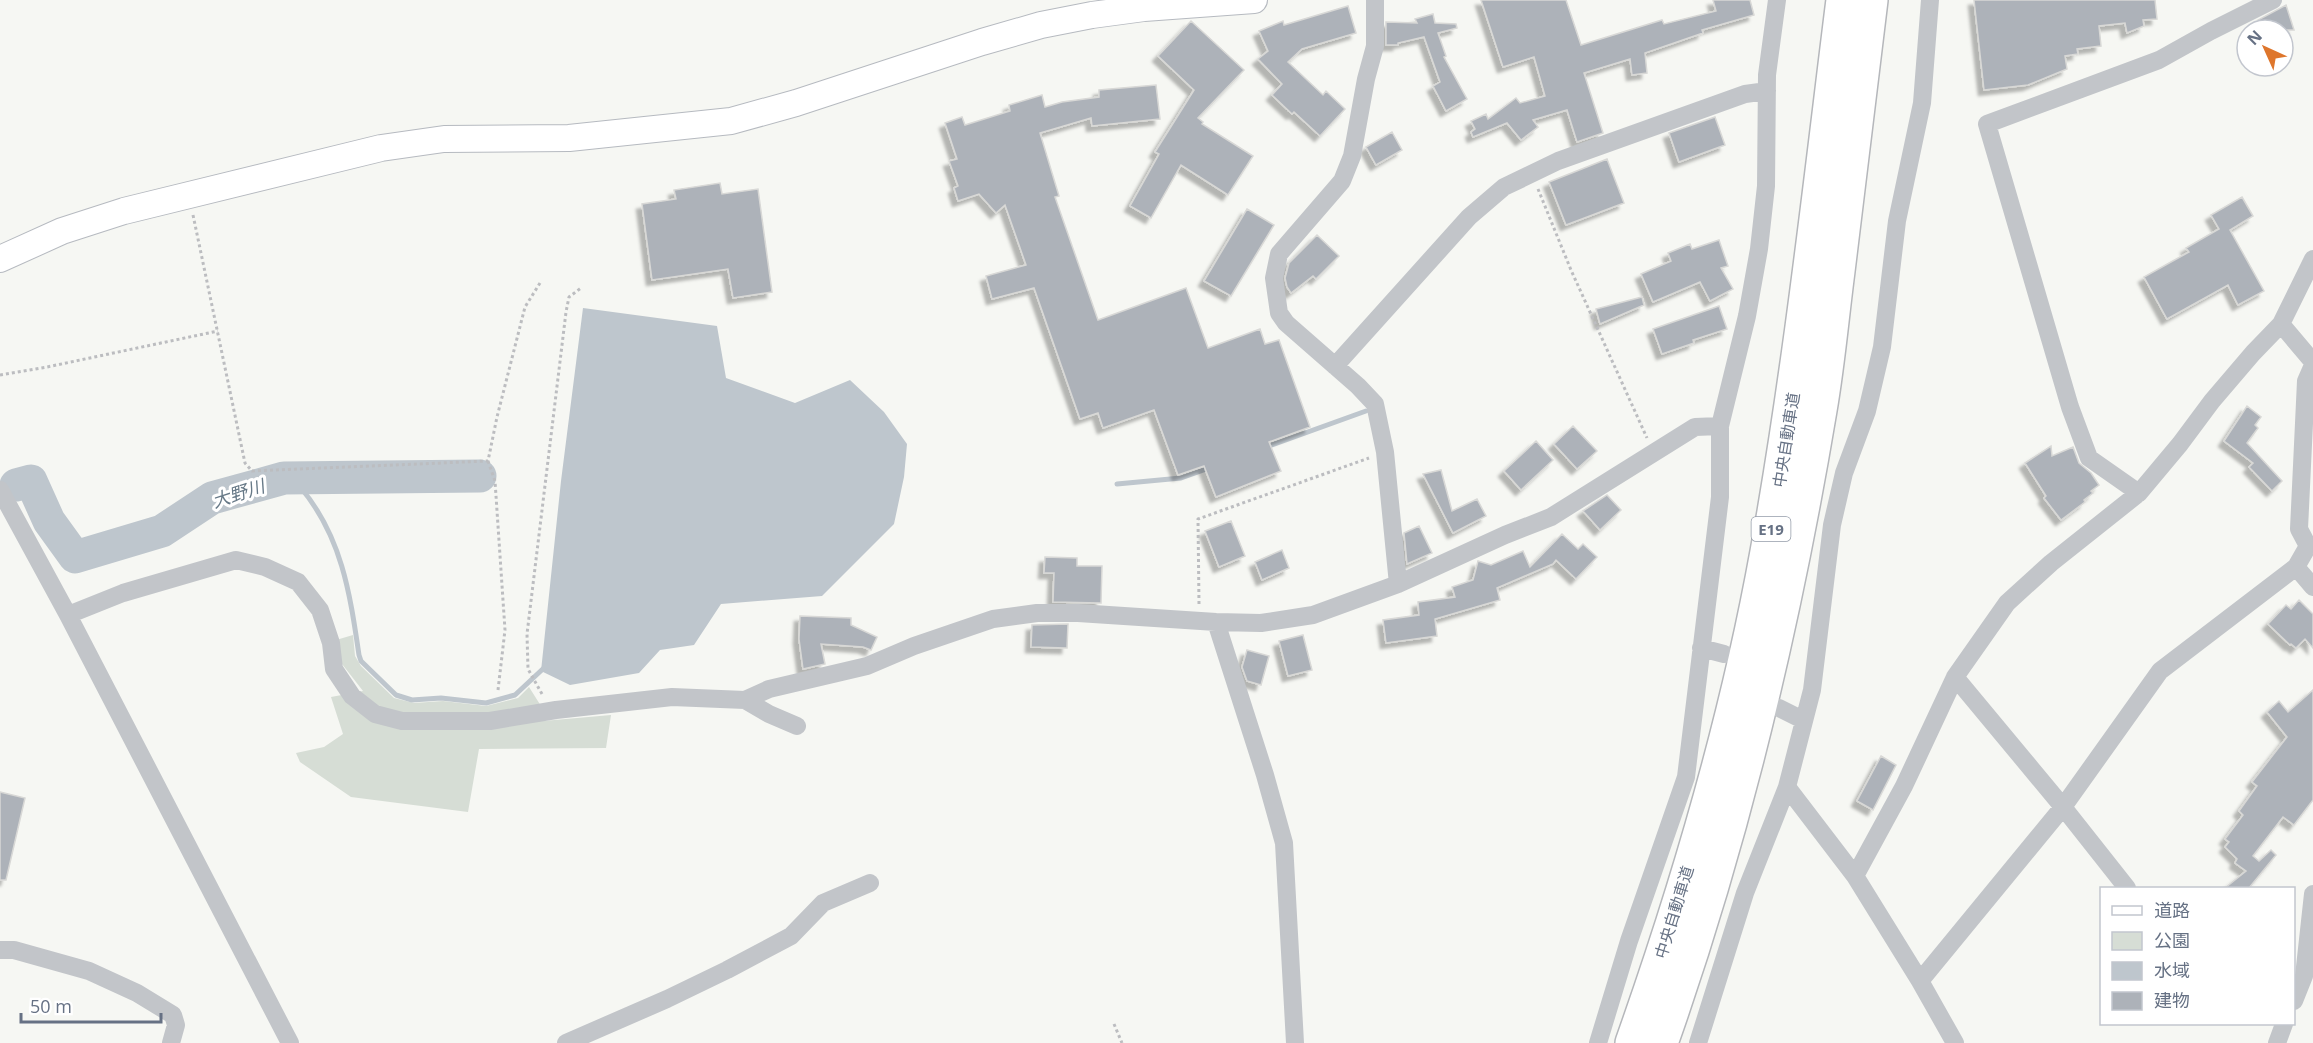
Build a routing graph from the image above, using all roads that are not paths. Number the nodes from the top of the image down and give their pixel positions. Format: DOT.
graph roads {
  1 [pos="1254,0"];
  2 [pos="1375,0"];
  3 [pos="1777,0"];
  4 [pos="1843,0"];
  5 [pos="1871,0"];
  6 [pos="1930,0"];
  7 [pos="2273,0"];
  8 [pos="1767,91"];
  9 [pos="0,259"];
  10 [pos="2313,259"];
  11 [pos="2281,324"];
  12 [pos="2313,364"];
  13 [pos="1335,366"];
  14 [pos="1720,426"];
  15 [pos="0,490"];
  16 [pos="2139,494"];
  17 [pos="2311,546"];
  18 [pos="2296,567"];
  19 [pos="1398,584"];
  20 [pos="2313,587"];
  21 [pos="68,615"];
  22 [pos="1208,621"];
  23 [pos="1701,648"];
  24 [pos="1724,654"];
  25 [pos="1955,677"];
  26 [pos="745,700"];
  27 [pos="1779,708"];
  28 [pos="1803,720"];
  29 [pos="797,726"];
  30 [pos="1787,787"];
  31 [pos="2063,807"];
  32 [pos="1855,876"];
  33 [pos="870,883"];
  34 [pos="2126,887"];
  35 [pos="2313,894"];
  36 [pos="0,950"];
  37 [pos="1920,981"];
  38 [pos="2295,998"];
  39 [pos="2283,1025"];
  40 [pos="171,1043"];
  41 [pos="290,1043"];
  42 [pos="566,1043"];
  43 [pos="1295,1043"];
  44 [pos="1598,1043"];
  45 [pos="1632,1043"];
  46 [pos="1661,1043"];
  47 [pos="1698,1043"];
  48 [pos="1955,1043"];
  49 [pos="2277,1043"];
  1 -- 9 [label="street"];
  2 -- 13 [label="street"];
  3 -- 8 [label="street"];
  4 -- 45 [label="highway, 中央自動車道 / E19"];
  5 -- 46 [label="highway, 中央自動車道 / E19"];
  6 -- 28 [label="street"];
  7 -- 16 [label="street"];
  8 -- 13 [label="street"];
  8 -- 14 [label="street"];
  10 -- 11 [label="street"];
  11 -- 12 [label="street"];
  11 -- 16 [label="street"];
  12 -- 17 [label="street"];
  13 -- 19 [label="street"];
  14 -- 19 [label="street"];
  14 -- 23 [label="street"];
  15 -- 21 [label="street"];
  16 -- 25 [label="street"];
  17 -- 18 [label="street"];
  18 -- 20 [label="street"];
  18 -- 31 [label="street"];
  19 -- 22 [label="street"];
  21 -- 26 [label="street"];
  21 -- 41 [label="street"];
  22 -- 26 [label="street"];
  22 -- 43 [label="street"];
  23 -- 24 [label="street"];
  23 -- 44 [label="street"];
  25 -- 31 [label="street"];
  25 -- 32 [label="street"];
  26 -- 29 [label="street"];
  27 -- 28 [label="street"];
  28 -- 30 [label="street"];
  30 -- 32 [label="street"];
  30 -- 47 [label="street"];
  31 -- 34 [label="street"];
  31 -- 37 [label="street"];
  32 -- 37 [label="street"];
  33 -- 42 [label="street"];
  35 -- 38 [label="street"];
  36 -- 40 [label="street"];
  37 -- 48 [label="street"];
  39 -- 49 [label="street"];
}
